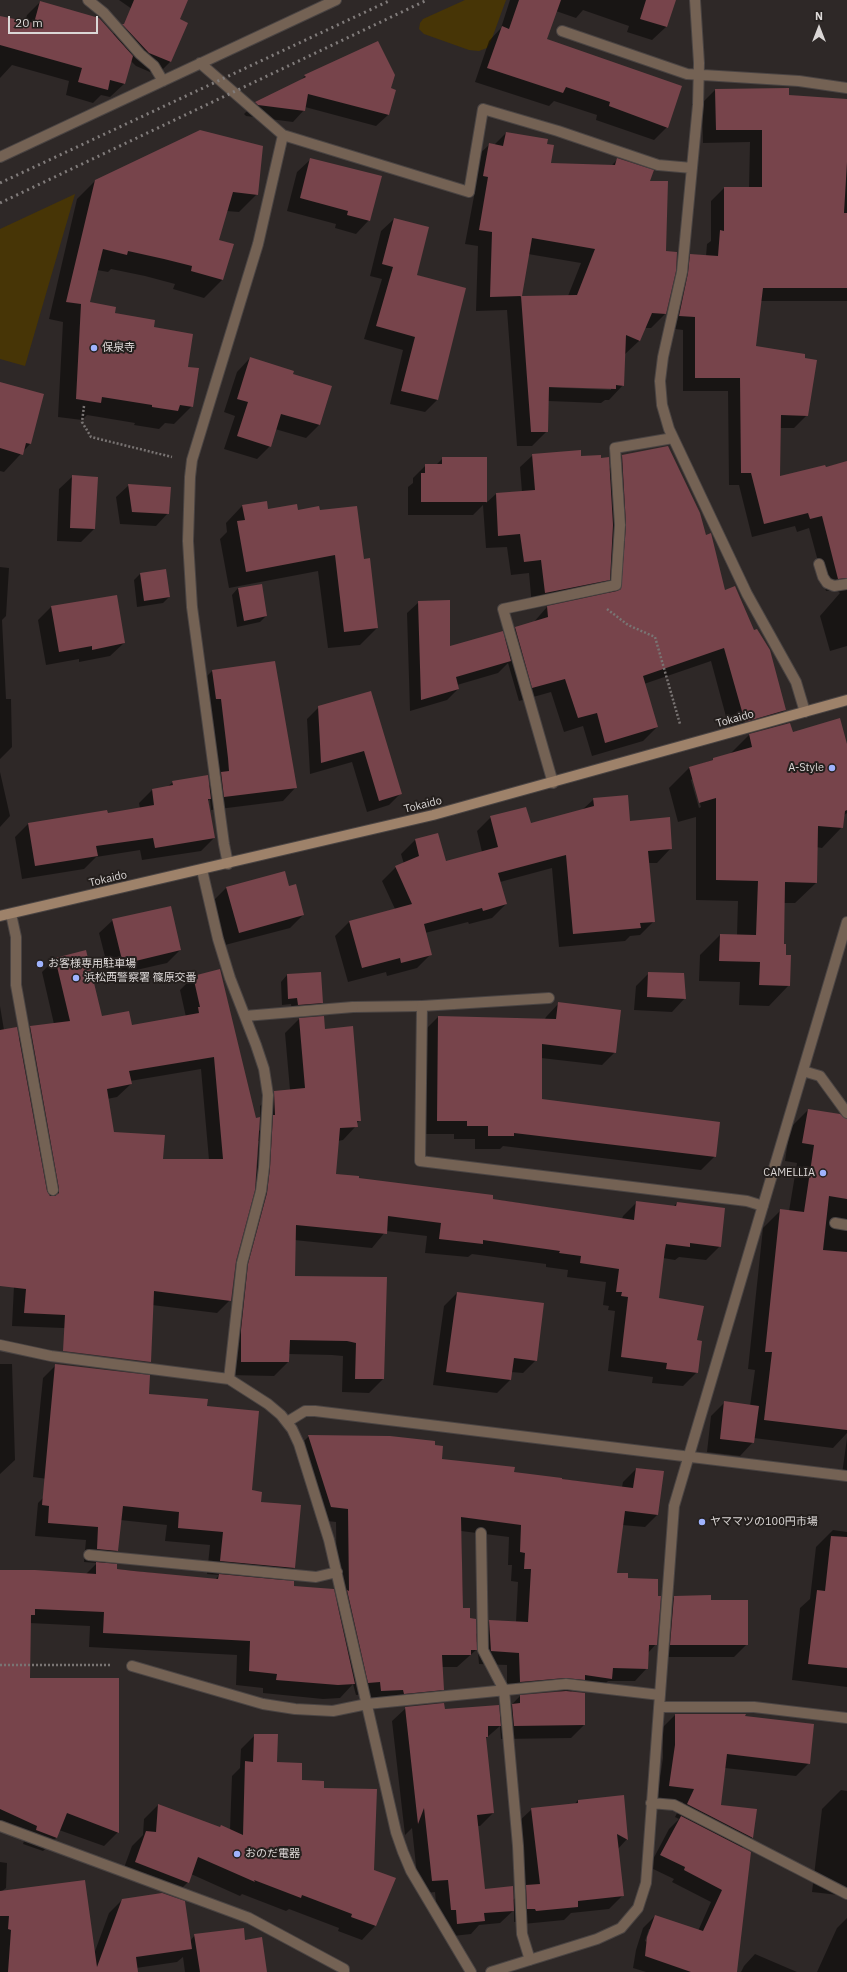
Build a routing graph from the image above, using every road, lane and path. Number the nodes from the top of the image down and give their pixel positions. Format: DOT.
graph roads {
  1 [pos="88,0"];
  2 [pos="336,0"];
  3 [pos="695,0"];
  4 [pos="562,31"];
  5 [pos="200,63"];
  6 [pos="699,75"];
  7 [pos="163,81"];
  8 [pos="847,88"];
  9 [pos="282,135"];
  10 [pos="0,157"];
  11 [pos="692,168"];
  12 [pos="84,406"];
  13 [pos="673,438"];
  14 [pos="192,462"];
  15 [pos="819,564"];
  16 [pos="847,584"];
  17 [pos="600,588"];
  18 [pos="847,700"];
  19 [pos="805,712"];
  20 [pos="686,745"];
  21 [pos="553,783"];
  22 [pos="228,864"];
  23 [pos="202,870"];
  24 [pos="11,914"];
  25 [pos="0,916"];
  26 [pos="847,922"];
  27 [pos="549,998"];
  28 [pos="422,1006"];
  29 [pos="245,1016"];
  30 [pos="803,1071"];
  31 [pos="847,1113"];
  32 [pos="53,1190"];
  33 [pos="763,1206"];
  34 [pos="835,1223"];
  35 [pos="847,1225"];
  36 [pos="0,1345"];
  37 [pos="230,1379"];
  38 [pos="287,1422"];
  39 [pos="688,1457"];
  40 [pos="847,1476"];
  41 [pos="481,1533"];
  42 [pos="89,1555"];
  43 [pos="337,1572"];
  44 [pos="0,1665"];
  45 [pos="132,1666"];
  46 [pos="504,1690"];
  47 [pos="660,1695"];
  48 [pos="367,1704"];
  49 [pos="659,1707"];
  50 [pos="847,1718"];
  51 [pos="651,1803"];
  52 [pos="0,1826"];
  53 [pos="847,1894"];
  54 [pos="530,1960"];
  55 [pos="344,1972"];
  56 [pos="471,1972"];
  57 [pos="491,1972"];
  1 -- 7 [label="street"];
  2 -- 5 [label="street"];
  3 -- 6 [label="street"];
  4 -- 6 [label="street"];
  5 -- 7 [label="street"];
  5 -- 9 [label="street"];
  6 -- 8 [label="street"];
  6 -- 11 [label="street"];
  7 -- 10 [label="street"];
  9 -- 11 [label="street"];
  9 -- 14 [label="street"];
  11 -- 13 [label="street"];
  12 -- 14 [label="path"];
  13 -- 17 [label="street"];
  13 -- 19 [label="street"];
  14 -- 22 [label="street"];
  15 -- 16 [label="street"];
  17 -- 20 [label="path"];
  17 -- 21 [label="street"];
  18 -- 19 [label="main road, Tokaido"];
  19 -- 20 [label="main road, Tokaido"];
  20 -- 21 [label="main road, Tokaido"];
  21 -- 22 [label="main road, Tokaido"];
  22 -- 23 [label="main road, Tokaido"];
  23 -- 24 [label="main road, Tokaido"];
  23 -- 29 [label="street"];
  24 -- 25 [label="main road, Tokaido"];
  24 -- 32 [label="street"];
  26 -- 30 [label="street"];
  27 -- 28 [label="street"];
  28 -- 29 [label="street"];
  28 -- 33 [label="street"];
  29 -- 37 [label="street"];
  30 -- 31 [label="street"];
  30 -- 33 [label="street"];
  33 -- 39 [label="street"];
  34 -- 35 [label="street"];
  36 -- 37 [label="street"];
  37 -- 38 [label="street"];
  38 -- 39 [label="street"];
  38 -- 43 [label="street"];
  39 -- 40 [label="street"];
  39 -- 47 [label="street"];
  41 -- 46 [label="street"];
  42 -- 43 [label="street"];
  43 -- 48 [label="street"];
  44 -- 45 [label="path"];
  45 -- 48 [label="street"];
  46 -- 47 [label="street"];
  46 -- 48 [label="street"];
  46 -- 54 [label="street"];
  47 -- 49 [label="street"];
  48 -- 56 [label="street"];
  49 -- 50 [label="street"];
  49 -- 51 [label="street"];
  51 -- 53 [label="street"];
  51 -- 54 [label="street"];
  52 -- 55 [label="street"];
  54 -- 57 [label="street"];
}
